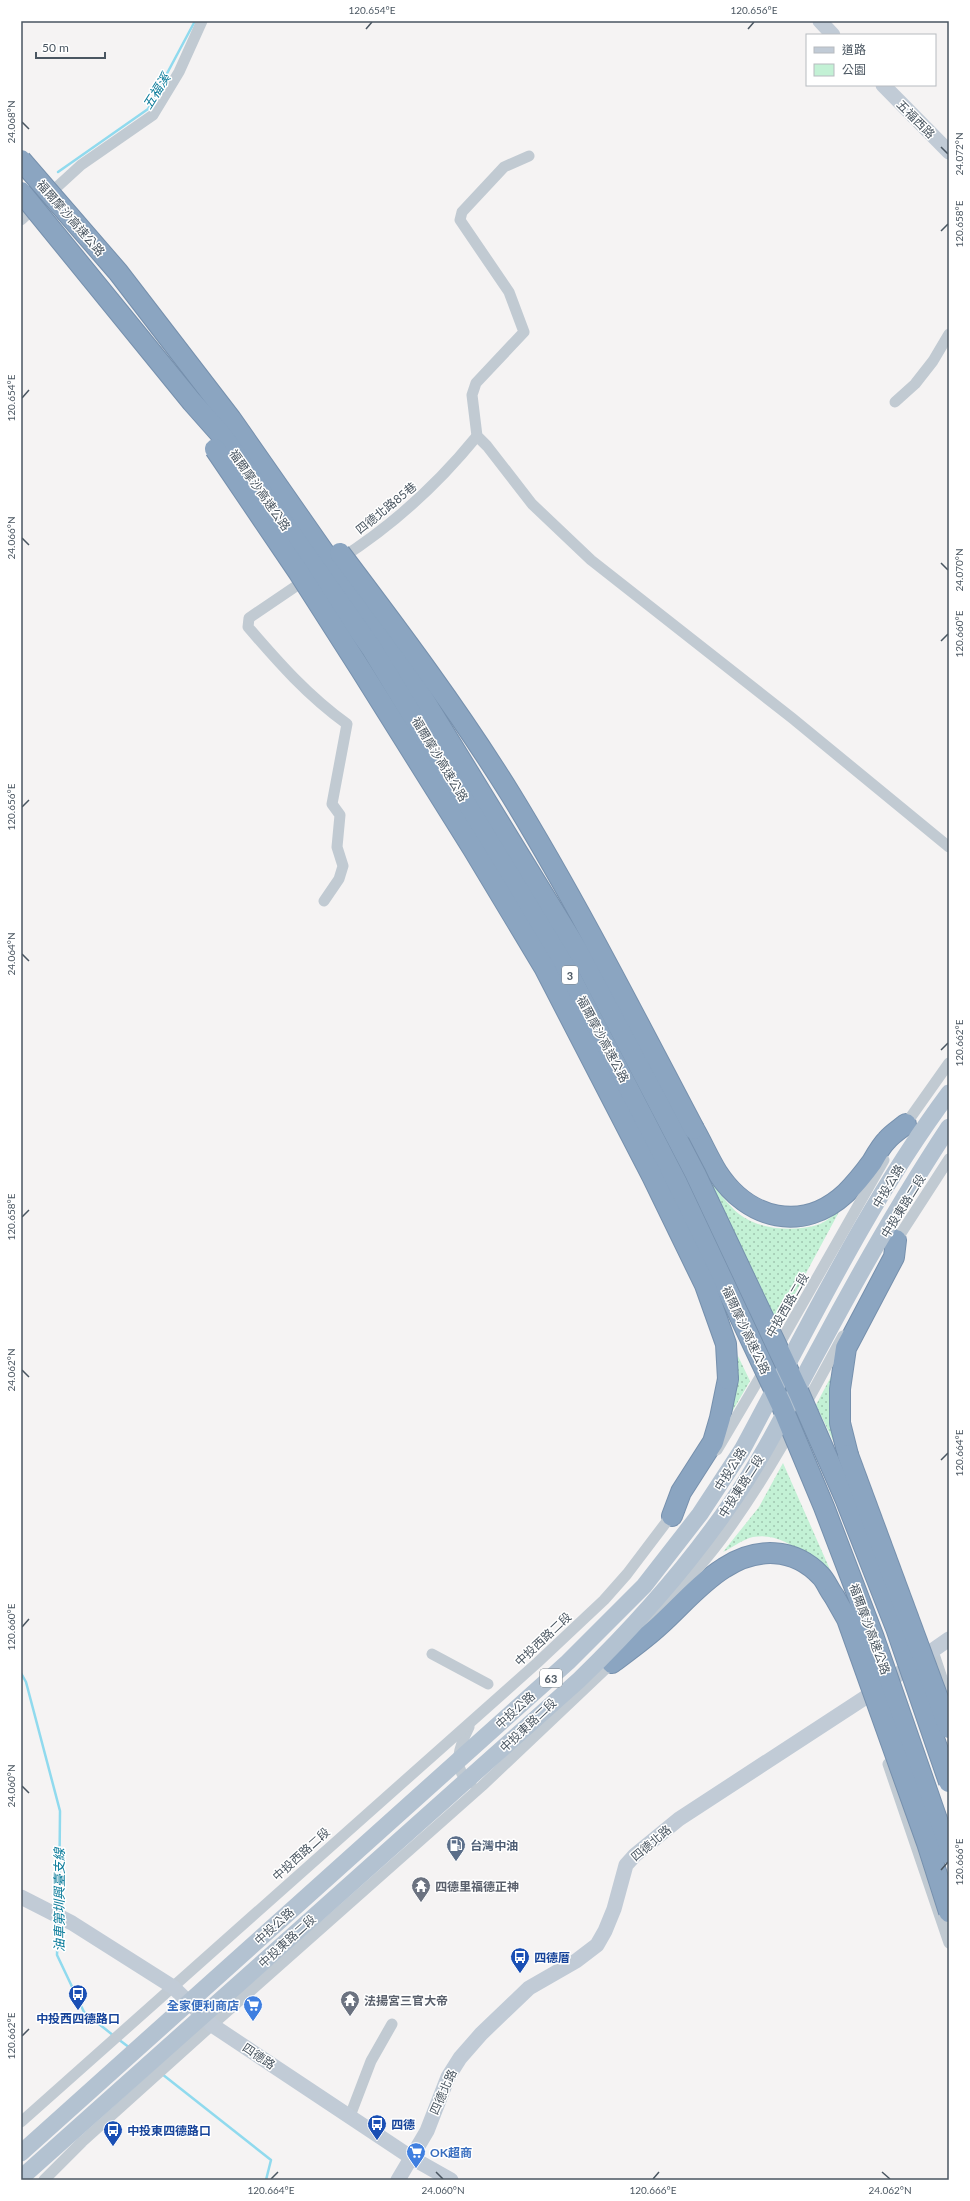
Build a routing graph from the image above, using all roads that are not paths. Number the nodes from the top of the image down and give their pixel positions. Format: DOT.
graph roads {
  1 [pos="202,21"];
  2 [pos="820,21"];
  3 [pos="832,34"];
  4 [pos="884,86"];
  5 [pos="949,152"];
  6 [pos="529,156"];
  7 [pos="21,160"];
  8 [pos="21,192"];
  9 [pos="21,220"];
  10 [pos="949,334"];
  11 [pos="192,402"];
  12 [pos="895,402"];
  13 [pos="231,419"];
  14 [pos="478,436"];
  15 [pos="949,847"];
  16 [pos="324,901"];
  17 [pos="949,1063"];
  18 [pos="949,1093"];
  19 [pos="906,1124"];
  20 [pos="949,1127"];
  21 [pos="949,1159"];
  22 [pos="896,1240"];
  23 [pos="672,1516"];
  24 [pos="949,1639"];
  25 [pos="933,1651"];
  26 [pos="432,1654"];
  27 [pos="890,1659"];
  28 [pos="612,1663"];
  29 [pos="897,1676"];
  30 [pos="488,1684"];
  31 [pos="866,1697"];
  32 [pos="949,1699"];
  33 [pos="471,1723"];
  34 [pos="949,1728"];
  35 [pos="949,1782"];
  36 [pos="482,1786"];
  37 [pos="949,1834"];
  38 [pos="916,1845"];
  39 [pos="949,1854"];
  40 [pos="21,1897"];
  41 [pos="949,1912"];
  42 [pos="949,1943"];
  43 [pos="173,1987"];
  44 [pos="392,2024"];
  45 [pos="212,2025"];
  46 [pos="350,2116"];
  47 [pos="21,2122"];
  48 [pos="21,2153"];
  49 [pos="412,2158"];
  50 [pos="21,2178"];
  51 [pos="44,2180"];
  52 [pos="398,2180"];
  53 [pos="451,2180"];
  1 -- 9 [label="street"];
  2 -- 3 [label="street"];
  4 -- 5 [label="street, 五福西路"];
  6 -- 14 [label="street"];
  7 -- 13 [label="highway, 福爾摩沙高速公路 / 3, bridge"];
  8 -- 11 [label="highway, 福爾摩沙高速公路 / 3, bridge"];
  10 -- 12 [label="street"];
  11 -- 23 [label="highway, bridge"];
  11 -- 39 [label="highway, 福爾摩沙高速公路 / 3, bridge"];
  13 -- 19 [label="highway, bridge"];
  13 -- 35 [label="highway, 福爾摩沙高速公路 / 3, bridge"];
  14 -- 15 [label="street"];
  14 -- 16 [label="street, 四德北路85巷"];
  17 -- 19 [label="street, 中投西路二段"];
  18 -- 48 [label="main road, 中投公路 / 63, bridge"];
  19 -- 23 [label="street, 中投西路二段"];
  20 -- 50 [label="main road, 中投公路 / 63, bridge"];
  21 -- 22 [label="street, 中投東路二段"];
  22 -- 28 [label="street, 中投東路二段"];
  22 -- 34 [label="highway, bridge"];
  23 -- 33 [label="street, 中投西路二段"];
  24 -- 25 [label="street, 四德北路"];
  25 -- 29 [label="street, 四德北路"];
  25 -- 32 [label="street"];
  26 -- 30 [label="street"];
  27 -- 29 [label="street"];
  28 -- 36 [label="street, 中投東路二段"];
  28 -- 41 [label="highway, bridge"];
  29 -- 31 [label="street, 四德北路"];
  31 -- 38 [label="street"];
  31 -- 49 [label="street, 四德北路"];
  33 -- 36 [label="street"];
  33 -- 43 [label="street, 中投西路二段"];
  36 -- 45 [label="street, 中投東路二段"];
  37 -- 38 [label="street"];
  38 -- 42 [label="street"];
  40 -- 43 [label="street, 四德路"];
  43 -- 45 [label="street, 四德路"];
  43 -- 47 [label="street, 中投西路二段"];
  44 -- 46 [label="street"];
  45 -- 46 [label="street, 四德路"];
  45 -- 51 [label="street, 中投東路二段"];
  46 -- 49 [label="street, 四德路"];
  49 -- 52 [label="street, 四德北路"];
  49 -- 53 [label="street, 四德路"];
}
